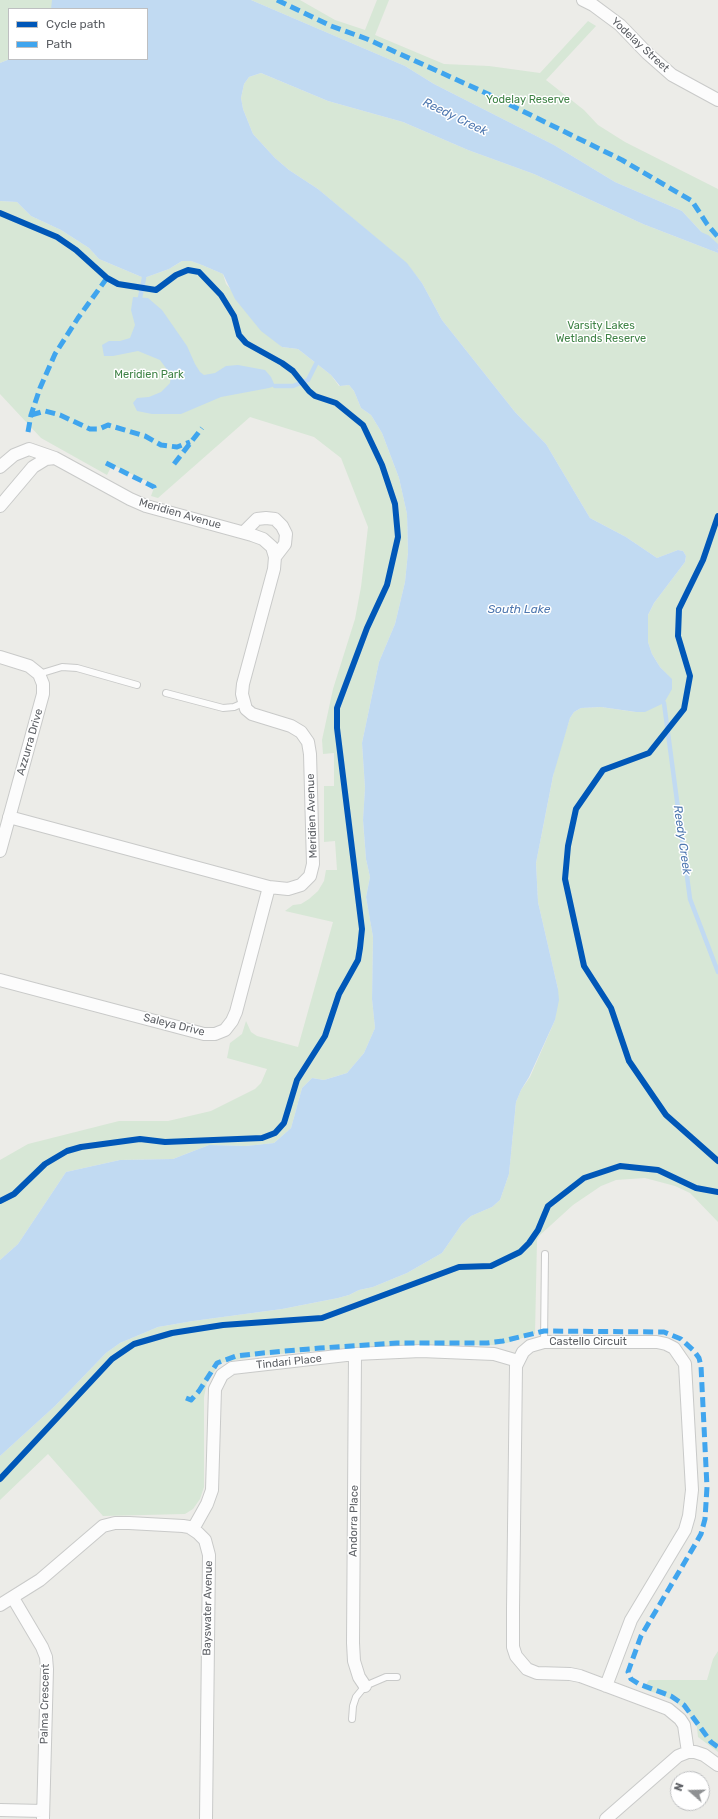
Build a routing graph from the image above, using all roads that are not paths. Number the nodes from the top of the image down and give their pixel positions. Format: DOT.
graph roads {
  1 [pos="583,0"];
  2 [pos="718,100"];
  3 [pos="54,458"];
  4 [pos="0,467"];
  5 [pos="1,504"];
  6 [pos="244,532"];
  7 [pos="275,557"];
  8 [pos="0,657"];
  9 [pos="39,674"];
  10 [pos="137,685"];
  11 [pos="166,693"];
  12 [pos="243,703"];
  13 [pos="9,817"];
  14 [pos="0,851"];
  15 [pos="269,887"];
  16 [pos="0,980"];
  17 [pos="545,1254"];
  18 [pos="544,1342"];
  19 [pos="355,1354"];
  20 [pos="518,1361"];
  21 [pos="193,1529"];
  22 [pos="13,1598"];
  23 [pos="0,1605"];
  24 [pos="397,1677"];
  25 [pos="365,1686"];
  26 [pos="606,1686"];
  27 [pos="352,1719"];
  28 [pos="688,1752"];
  29 [pos="718,1765"];
  30 [pos="0,1810"];
  31 [pos="43,1815"];
  32 [pos="206,1819"];
  33 [pos="606,1819"];
  1 -- 2 [label="street, Yodelay Street"];
  3 -- 4 [label="street, Meridien Avenue"];
  3 -- 5 [label="street"];
  3 -- 6 [label="street, Meridien Avenue"];
  6 -- 7 [label="street, Meridien Avenue"];
  6 -- 7 [label="street"];
  7 -- 12 [label="street"];
  8 -- 9 [label="street"];
  9 -- 10 [label="lane"];
  9 -- 13 [label="street, Azzurra Drive"];
  11 -- 12 [label="lane"];
  12 -- 15 [label="street, Meridien Avenue"];
  13 -- 14 [label="street, Azzurra Drive"];
  13 -- 15 [label="street, Meridien Avenue"];
  15 -- 16 [label="street, Saleya Drive"];
  17 -- 18 [label="lane"];
  18 -- 20 [label="street, Castello Circuit"];
  18 -- 26 [label="street, Castello Circuit"];
  19 -- 20 [label="street, Tindari Place"];
  19 -- 21 [label="street, Tindari Place"];
  19 -- 25 [label="street, Andorra Place"];
  20 -- 26 [label="street"];
  21 -- 22 [label="street"];
  21 -- 32 [label="street, Bayswater Avenue"];
  22 -- 23 [label="street"];
  22 -- 31 [label="street, Palma Crescent"];
  24 -- 25 [label="lane"];
  25 -- 27 [label="lane"];
  26 -- 28 [label="street"];
  28 -- 29 [label="street"];
  28 -- 33 [label="street"];
  30 -- 31 [label="street"];
}
